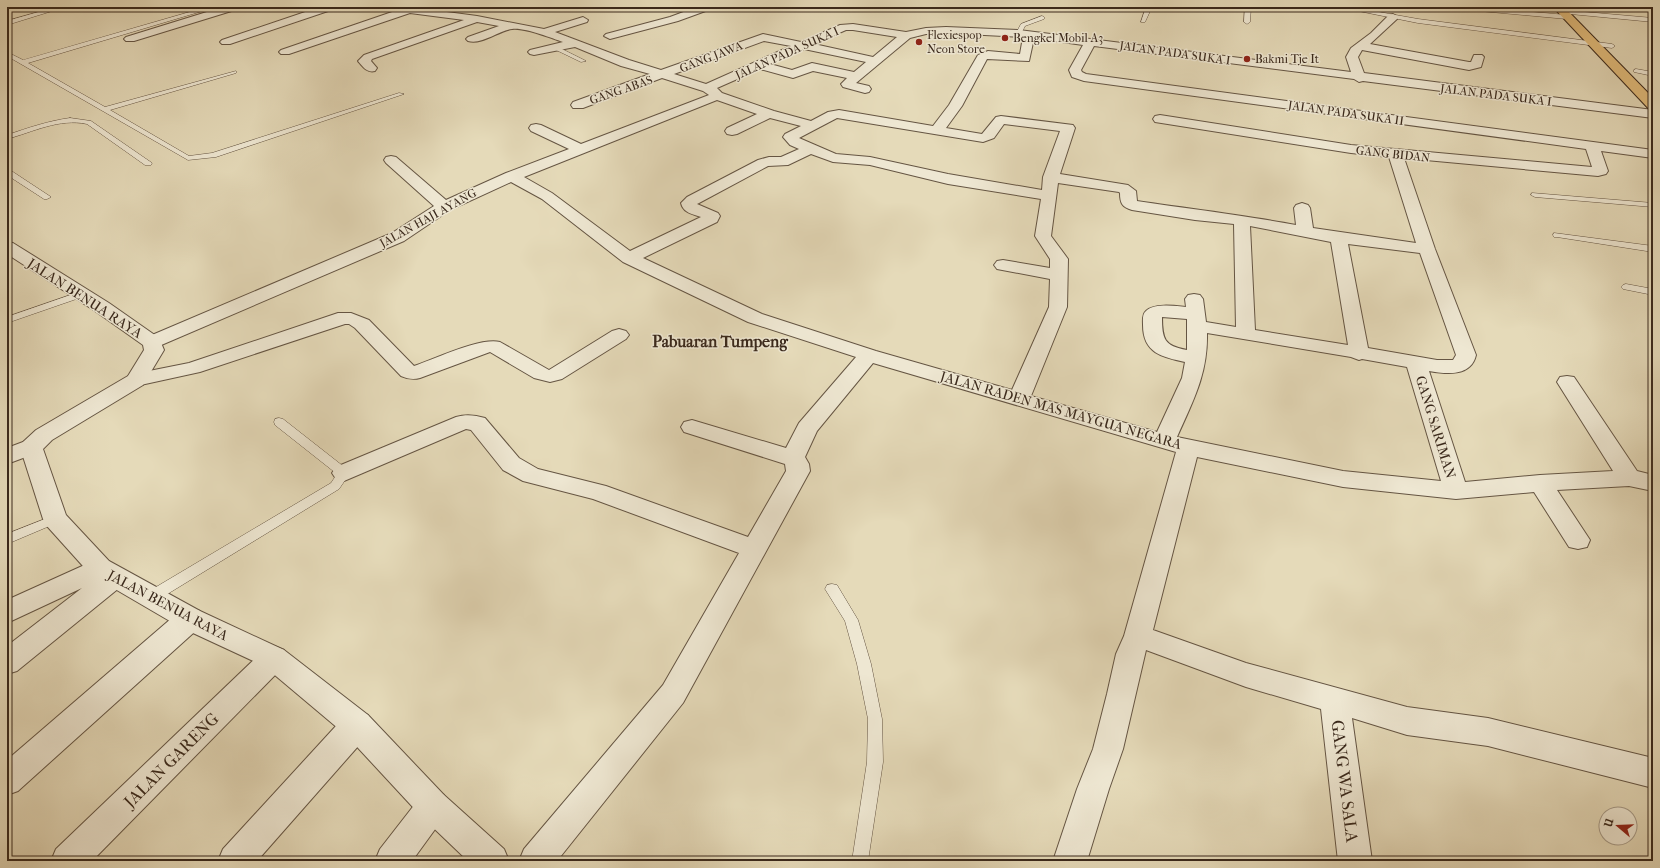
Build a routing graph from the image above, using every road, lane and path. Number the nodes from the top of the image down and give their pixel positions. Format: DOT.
graph roads {
  1 [pos="62,7"];
  2 [pos="213,7"];
  3 [pos="234,7"];
  4 [pos="330,7"];
  5 [pos="385,7"];
  6 [pos="439,7"];
  7 [pos="1149,7"];
  8 [pos="1248,7"];
  9 [pos="1342,7"];
  10 [pos="1422,7"];
  11 [pos="1458,7"];
  12 [pos="1470,7"];
  13 [pos="675,8"];
  14 [pos="702,9"];
  15 [pos="409,10"];
  16 [pos="428,12"];
  17 [pos="1568,12"];
  18 [pos="1393,17"];
  19 [pos="1614,17"];
  20 [pos="1042,18"];
  21 [pos="478,19"];
  22 [pos="583,20"];
  23 [pos="1143,20"];
  24 [pos="1653,20"];
  25 [pos="1247,22"];
  26 [pos="7,23"];
  27 [pos="1653,24"];
  28 [pos="514,25"];
  29 [pos="545,32"];
  30 [pos="1024,34"];
  31 [pos="906,35"];
  32 [pos="610,36"];
  33 [pos="130,39"];
  34 [pos="472,39"];
  35 [pos="226,42"];
  36 [pos="1090,42"];
  37 [pos="576,43"];
  38 [pos="1592,44"];
  39 [pos="801,46"];
  40 [pos="1360,46"];
  41 [pos="1612,46"];
  42 [pos="556,48"];
  43 [pos="285,52"];
  44 [pos="534,52"];
  45 [pos="7,54"];
  46 [pos="1478,57"];
  47 [pos="583,61"];
  48 [pos="876,61"];
  49 [pos="23,62"];
  50 [pos="758,65"];
  51 [pos="371,68"];
  52 [pos="1636,71"];
  53 [pos="234,72"];
  54 [pos="1653,74"];
  55 [pos="663,75"];
  56 [pos="856,76"];
  57 [pos="1359,78"];
  58 [pos="1653,87"];
  59 [pos="865,89"];
  60 [pos="712,92"];
  61 [pos="401,94"];
  62 [pos="1271,103"];
  63 [pos="578,105"];
  64 [pos="1652,106"];
  65 [pos="105,109"];
  66 [pos="769,114"];
  67 [pos="1160,119"];
  68 [pos="812,125"];
  69 [pos="536,128"];
  70 [pos="732,131"];
  71 [pos="936,131"];
  72 [pos="7,136"];
  73 [pos="1274,138"];
  74 [pos="1592,146"];
  75 [pos="810,149"];
  76 [pos="582,150"];
  77 [pos="1395,154"];
  78 [pos="1653,154"];
  79 [pos="391,160"];
  80 [pos="148,163"];
  81 [pos="7,172"];
  82 [pos="511,176"];
  83 [pos="1051,177"];
  84 [pos="1535,195"];
  85 [pos="1049,196"];
  86 [pos="47,197"];
  87 [pos="1653,205"];
  88 [pos="444,208"];
  89 [pos="1302,208"];
  90 [pos="1242,220"];
  91 [pos="1305,231"];
  92 [pos="1557,235"];
  93 [pos="1339,238"];
  94 [pos="7,247"];
  95 [pos="1427,249"];
  96 [pos="1653,249"];
  97 [pos="629,258"];
  98 [pos="1003,265"];
  99 [pos="1058,275"];
  100 [pos="1626,287"];
  101 [pos="1653,292"];
  102 [pos="82,294"];
  103 [pos="1196,313"];
  104 [pos="7,320"];
  105 [pos="619,335"];
  106 [pos="1246,335"];
  107 [pos="152,342"];
  108 [pos="1358,354"];
  109 [pos="869,355"];
  110 [pos="1195,358"];
  111 [pos="1416,362"];
  112 [pos="136,380"];
  113 [pos="1568,382"];
  114 [pos="1019,399"];
  115 [pos="278,422"];
  116 [pos="692,427"];
  117 [pos="1164,442"];
  118 [pos="1189,446"];
  119 [pos="31,447"];
  120 [pos="7,456"];
  121 [pos="793,458"];
  122 [pos="344,473"];
  123 [pos="1629,478"];
  124 [pos="1540,483"];
  125 [pos="1653,483"];
  126 [pos="1456,491"];
  127 [pos="54,519"];
  128 [pos="7,539"];
  129 [pos="1578,540"];
  130 [pos="755,549"];
  131 [pos="108,573"];
  132 [pos="832,589"];
  133 [pos="150,598"];
  134 [pos="7,612"];
  135 [pos="190,619"];
  136 [pos="1138,636"];
  137 [pos="274,658"];
  138 [pos="7,662"];
  139 [pos="1335,701"];
  140 [pos="357,725"];
  141 [pos="1653,773"];
  142 [pos="7,780"];
  143 [pos="432,806"];
  144 [pos="68,861"];
  145 [pos="235,861"];
  146 [pos="392,861"];
  147 [pos="492,861"];
  148 [pos="536,861"];
  149 [pos="860,861"];
  150 [pos="1070,861"];
  151 [pos="1355,861"];
  1 -- 26 [label="lane"];
  2 -- 49 [label="lane"];
  3 -- 33 [label="street"];
  4 -- 35 [label="street"];
  5 -- 15 [label="street"];
  6 -- 16 [label="street"];
  7 -- 23 [label="lane"];
  8 -- 25 [label="lane"];
  9 -- 18 [label="lane"];
  10 -- 11 [label="lane"];
  11 -- 17 [label="lane"];
  12 -- 17 [label="lane"];
  13 -- 14 [label="street"];
  14 -- 32 [label="street"];
  15 -- 16 [label="street"];
  15 -- 43 [label="street"];
  16 -- 21 [label="street"];
  17 -- 19 [label="lane"];
  17 -- 38 [label="main road"];
  17 -- 41 [label="main road"];
  18 -- 38 [label="lane"];
  18 -- 40 [label="street"];
  19 -- 24 [label="lane"];
  19 -- 27 [label="lane"];
  20 -- 30 [label="lane"];
  21 -- 28 [label="street"];
  21 -- 51 [label="street"];
  22 -- 29 [label="street"];
  28 -- 29 [label="street"];
  28 -- 34 [label="street"];
  29 -- 37 [label="street"];
  30 -- 31 [label="street, JALAN PADA SUKA I"];
  30 -- 36 [label="street, JALAN PADA SUKA I"];
  30 -- 71 [label="street"];
  31 -- 39 [label="street, JALAN PADA SUKA I"];
  31 -- 48 [label="street"];
  36 -- 57 [label="street, JALAN PADA SUKA I"];
  36 -- 62 [label="street, JALAN PADA SUKA II"];
  37 -- 42 [label="street"];
  37 -- 55 [label="street"];
  38 -- 41 [label="lane"];
  38 -- 64 [label="main road"];
  39 -- 48 [label="street"];
  39 -- 50 [label="street, JALAN PADA SUKA I"];
  39 -- 55 [label="street, GANG JAWA"];
  40 -- 46 [label="street"];
  40 -- 57 [label="street"];
  41 -- 52 [label="main road"];
  42 -- 44 [label="street"];
  42 -- 47 [label="lane"];
  45 -- 49 [label="lane"];
  48 -- 56 [label="street"];
  49 -- 65 [label="lane"];
  50 -- 56 [label="street"];
  50 -- 60 [label="street, JALAN PADA SUKA I"];
  52 -- 54 [label="lane"];
  52 -- 58 [label="main road"];
  53 -- 65 [label="lane"];
  55 -- 60 [label="street"];
  55 -- 63 [label="street, GANG ABAS"];
  56 -- 59 [label="street"];
  57 -- 64 [label="street, JALAN PADA SUKA I"];
  60 -- 66 [label="street"];
  60 -- 76 [label="street, JALAN HAJI AYANG"];
  61 -- 65 [label="lane"];
  62 -- 73 [label="street"];
  62 -- 74 [label="street, JALAN PADA SUKA II"];
  66 -- 68 [label="street"];
  66 -- 70 [label="street"];
  67 -- 73 [label="street, GANG BIDAN"];
  68 -- 71 [label="street"];
  68 -- 75 [label="street"];
  69 -- 76 [label="street"];
  71 -- 83 [label="street"];
  72 -- 80 [label="lane"];
  73 -- 77 [label="street, GANG BIDAN"];
  74 -- 77 [label="street, GANG BIDAN"];
  74 -- 78 [label="street, JALAN PADA SUKA II"];
  75 -- 85 [label="street"];
  75 -- 97 [label="street"];
  76 -- 82 [label="street, JALAN HAJI AYANG"];
  77 -- 95 [label="street"];
  79 -- 88 [label="street"];
  81 -- 86 [label="lane"];
  82 -- 88 [label="street, JALAN HAJI AYANG"];
  82 -- 97 [label="street, JALAN RADEN MAS MAYGUA NEGARA"];
  83 -- 85 [label="street"];
  83 -- 90 [label="street"];
  84 -- 87 [label="lane"];
  85 -- 99 [label="street"];
  88 -- 107 [label="street, JALAN HAJI AYANG"];
  89 -- 91 [label="street"];
  90 -- 91 [label="street"];
  90 -- 106 [label="street"];
  91 -- 93 [label="street"];
  92 -- 96 [label="lane"];
  93 -- 95 [label="street"];
  93 -- 108 [label="street"];
  94 -- 102 [label="street, JALAN BENUA RAYA"];
  95 -- 111 [label="street"];
  97 -- 109 [label="street, JALAN RADEN MAS MAYGUA NEGARA"];
  98 -- 99 [label="street"];
  99 -- 114 [label="street"];
  100 -- 101 [label="lane"];
  102 -- 104 [label="lane"];
  102 -- 107 [label="street, JALAN BENUA RAYA"];
  103 -- 106 [label="street"];
  103 -- 110 [label="street"];
  103 -- 110 [label="street"];
  105 -- 112 [label="street"];
  106 -- 108 [label="street"];
  107 -- 112 [label="street, JALAN BENUA RAYA"];
  108 -- 111 [label="street"];
  109 -- 114 [label="street, JALAN RADEN MAS MAYGUA NEGARA"];
  109 -- 121 [label="street"];
  110 -- 117 [label="street"];
  111 -- 126 [label="street, GANG SARIMAN"];
  112 -- 119 [label="street, JALAN BENUA RAYA"];
  113 -- 123 [label="street"];
  114 -- 117 [label="street, JALAN RADEN MAS MAYGUA NEGARA"];
  115 -- 122 [label="lane"];
  116 -- 121 [label="street"];
  117 -- 118 [label="street, JALAN RADEN MAS MAYGUA NEGARA"];
  118 -- 126 [label="street, JALAN RADEN MAS MAYGUA NEGARA"];
  118 -- 136 [label="street"];
  119 -- 120 [label="street"];
  119 -- 127 [label="street, JALAN BENUA RAYA"];
  121 -- 130 [label="street"];
  122 -- 130 [label="street"];
  122 -- 133 [label="lane"];
  123 -- 124 [label="street, JALAN RADEN MAS MAYGUA NEGARA"];
  123 -- 125 [label="street, JALAN RADEN MAS MAYGUA NEGARA"];
  124 -- 126 [label="street, JALAN RADEN MAS MAYGUA NEGARA"];
  124 -- 129 [label="street"];
  127 -- 128 [label="lane"];
  127 -- 131 [label="street, JALAN BENUA RAYA"];
  130 -- 148 [label="street"];
  131 -- 133 [label="street, JALAN BENUA RAYA"];
  131 -- 134 [label="street"];
  131 -- 138 [label="street"];
  132 -- 149 [label="lane"];
  133 -- 135 [label="street, JALAN BENUA RAYA"];
  135 -- 137 [label="street, JALAN BENUA RAYA"];
  135 -- 142 [label="street"];
  136 -- 139 [label="street"];
  136 -- 150 [label="street"];
  137 -- 140 [label="street, JALAN BENUA RAYA"];
  137 -- 144 [label="street, JALAN GARENG"];
  139 -- 141 [label="street"];
  139 -- 151 [label="street, GANG WA SALA"];
  140 -- 143 [label="street, JALAN BENUA RAYA"];
  140 -- 145 [label="street"];
  143 -- 146 [label="street"];
  143 -- 147 [label="street, JALAN BENUA RAYA"];
}
